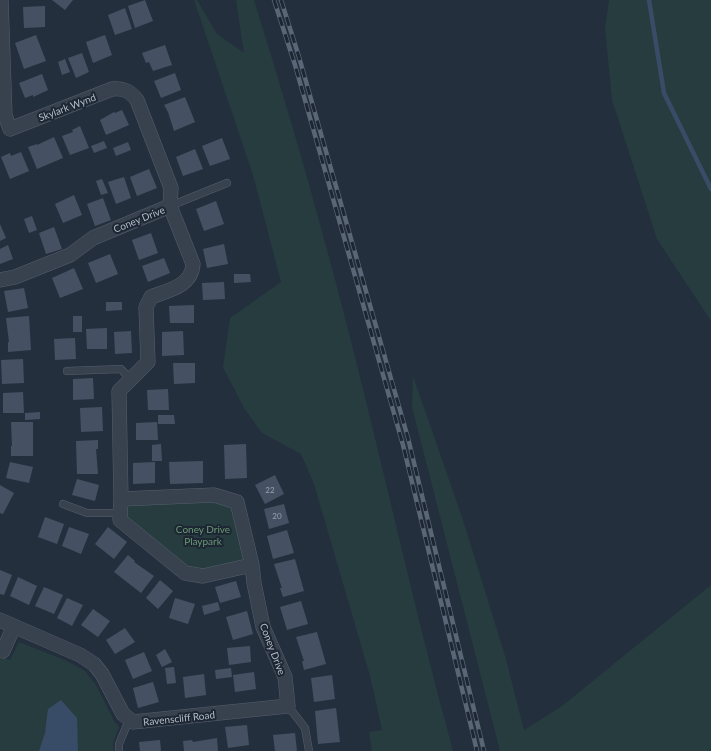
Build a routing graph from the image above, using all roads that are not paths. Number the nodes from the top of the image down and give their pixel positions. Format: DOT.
graph roads {
  1 [pos="1,0"];
  2 [pos="227,183"];
  3 [pos="170,206"];
  4 [pos="0,280"];
  5 [pos="67,371"];
  6 [pos="130,379"];
  7 [pos="63,504"];
  8 [pos="120,506"];
  9 [pos="252,565"];
  10 [pos="0,620"];
  11 [pos="14,626"];
  12 [pos="2,652"];
  13 [pos="288,706"];
  14 [pos="129,720"];
  15 [pos="119,751"];
  16 [pos="309,751"];
  1 -- 3 [label="street, Skylark Wynd"];
  2 -- 3 [label="lane"];
  3 -- 4 [label="street, Coney Drive"];
  3 -- 6 [label="street, Coney Drive"];
  5 -- 6 [label="lane"];
  6 -- 8 [label="street, Coney Drive"];
  7 -- 8 [label="lane"];
  8 -- 9 [label="street"];
  8 -- 9 [label="street, Coney Drive"];
  9 -- 13 [label="street, Coney Drive"];
  10 -- 11 [label="street, Ravenscliff Road"];
  11 -- 12 [label="street"];
  11 -- 14 [label="street, Ravenscliff Road"];
  13 -- 14 [label="street, Ravenscliff Road"];
  13 -- 16 [label="lane"];
  14 -- 15 [label="lane"];
}
